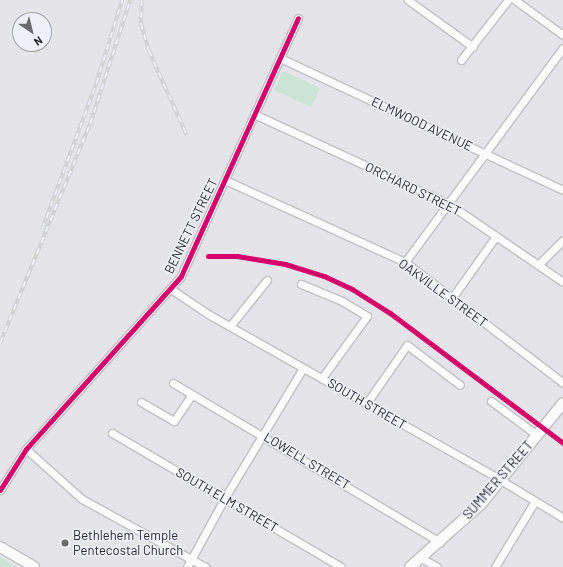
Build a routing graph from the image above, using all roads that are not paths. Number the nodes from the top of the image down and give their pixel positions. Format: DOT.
graph roads {
  1 [pos="408,0"];
  2 [pos="508,0"];
  3 [pos="515,0"];
  4 [pos="298,18"];
  5 [pos="563,35"];
  6 [pos="473,47"];
  7 [pos="563,48"];
  8 [pos="280,58"];
  9 [pos="461,60"];
  10 [pos="254,114"];
  11 [pos="484,154"];
  12 [pos="225,180"];
  13 [pos="563,190"];
  14 [pos="449,204"];
  15 [pos="496,236"];
  16 [pos="563,240"];
  17 [pos="405,262"];
  18 [pos="538,265"];
  19 [pos="267,280"];
  20 [pos="563,282"];
  21 [pos="302,284"];
  22 [pos="171,290"];
  23 [pos="452,298"];
  24 [pos="230,326"];
  25 [pos="303,368"];
  26 [pos="322,378"];
  27 [pos="173,383"];
  28 [pos="563,383"];
  29 [pos="460,385"];
  30 [pos="192,394"];
  31 [pos="491,401"];
  32 [pos="141,402"];
  33 [pos="563,403"];
  34 [pos="366,404"];
  35 [pos="112,433"];
  36 [pos="264,435"];
  37 [pos="537,435"];
  38 [pos="26,449"];
  39 [pos="501,480"];
  40 [pos="0,490"];
  41 [pos="224,499"];
  42 [pos="535,501"];
  43 [pos="563,518"];
  44 [pos="440,542"];
  45 [pos="0,547"];
  46 [pos="424,556"];
  47 [pos="192,559"];
  48 [pos="34,567"];
  49 [pos="187,567"];
  50 [pos="205,567"];
  51 [pos="341,567"];
  52 [pos="410,567"];
  53 [pos="437,567"];
  54 [pos="495,567"];
  1 -- 6 [label="street"];
  2 -- 6 [label="street"];
  3 -- 5 [label="street"];
  4 -- 8 [label="street, BENNETT STREET"];
  6 -- 9 [label="street"];
  7 -- 11 [label="street"];
  8 -- 10 [label="street, BENNETT STREET"];
  8 -- 11 [label="street, ELMWOOD AVENUE"];
  10 -- 12 [label="street, BENNETT STREET"];
  10 -- 14 [label="street, ORCHARD STREET"];
  11 -- 13 [label="street, ELMWOOD AVENUE"];
  11 -- 14 [label="street"];
  12 -- 17 [label="street, OAKVILLE STREET"];
  12 -- 22 [label="street, BENNETT STREET"];
  14 -- 15 [label="street, ORCHARD STREET"];
  14 -- 17 [label="street"];
  15 -- 18 [label="street, ORCHARD STREET"];
  15 -- 23 [label="street"];
  16 -- 18 [label="street"];
  17 -- 23 [label="street, OAKVILLE STREET"];
  18 -- 20 [label="street, ORCHARD STREET"];
  19 -- 24 [label="street"];
  21 -- 26 [label="street"];
  22 -- 24 [label="street, SOUTH STREET"];
  22 -- 38 [label="street, BENNETT STREET"];
  23 -- 28 [label="street, OAKVILLE STREET"];
  24 -- 25 [label="street, SOUTH STREET"];
  25 -- 26 [label="street, SOUTH STREET"];
  25 -- 36 [label="street"];
  26 -- 34 [label="street, SOUTH STREET"];
  27 -- 30 [label="street, LOWELL STREET"];
  29 -- 34 [label="street"];
  30 -- 32 [label="street"];
  30 -- 36 [label="street, LOWELL STREET"];
  31 -- 37 [label="street"];
  33 -- 37 [label="main road, SUMMER STREET"];
  34 -- 39 [label="street, SOUTH STREET"];
  35 -- 41 [label="street, SOUTH ELM STREET"];
  36 -- 41 [label="street"];
  36 -- 44 [label="street, LOWELL STREET"];
  37 -- 39 [label="main road, SUMMER STREET"];
  38 -- 40 [label="street, BENNETT STREET"];
  38 -- 47 [label="street"];
  39 -- 42 [label="street, SOUTH STREET"];
  39 -- 44 [label="main road, SUMMER STREET"];
  41 -- 47 [label="street"];
  41 -- 51 [label="street, SOUTH ELM STREET"];
  42 -- 43 [label="street, SOUTH STREET"];
  42 -- 54 [label="street"];
  44 -- 46 [label="main road, SUMMER STREET"];
  45 -- 48 [label="main road"];
  46 -- 52 [label="main road, SUMMER STREET"];
  46 -- 53 [label="street"];
  47 -- 49 [label="street"];
  47 -- 50 [label="street"];
}
